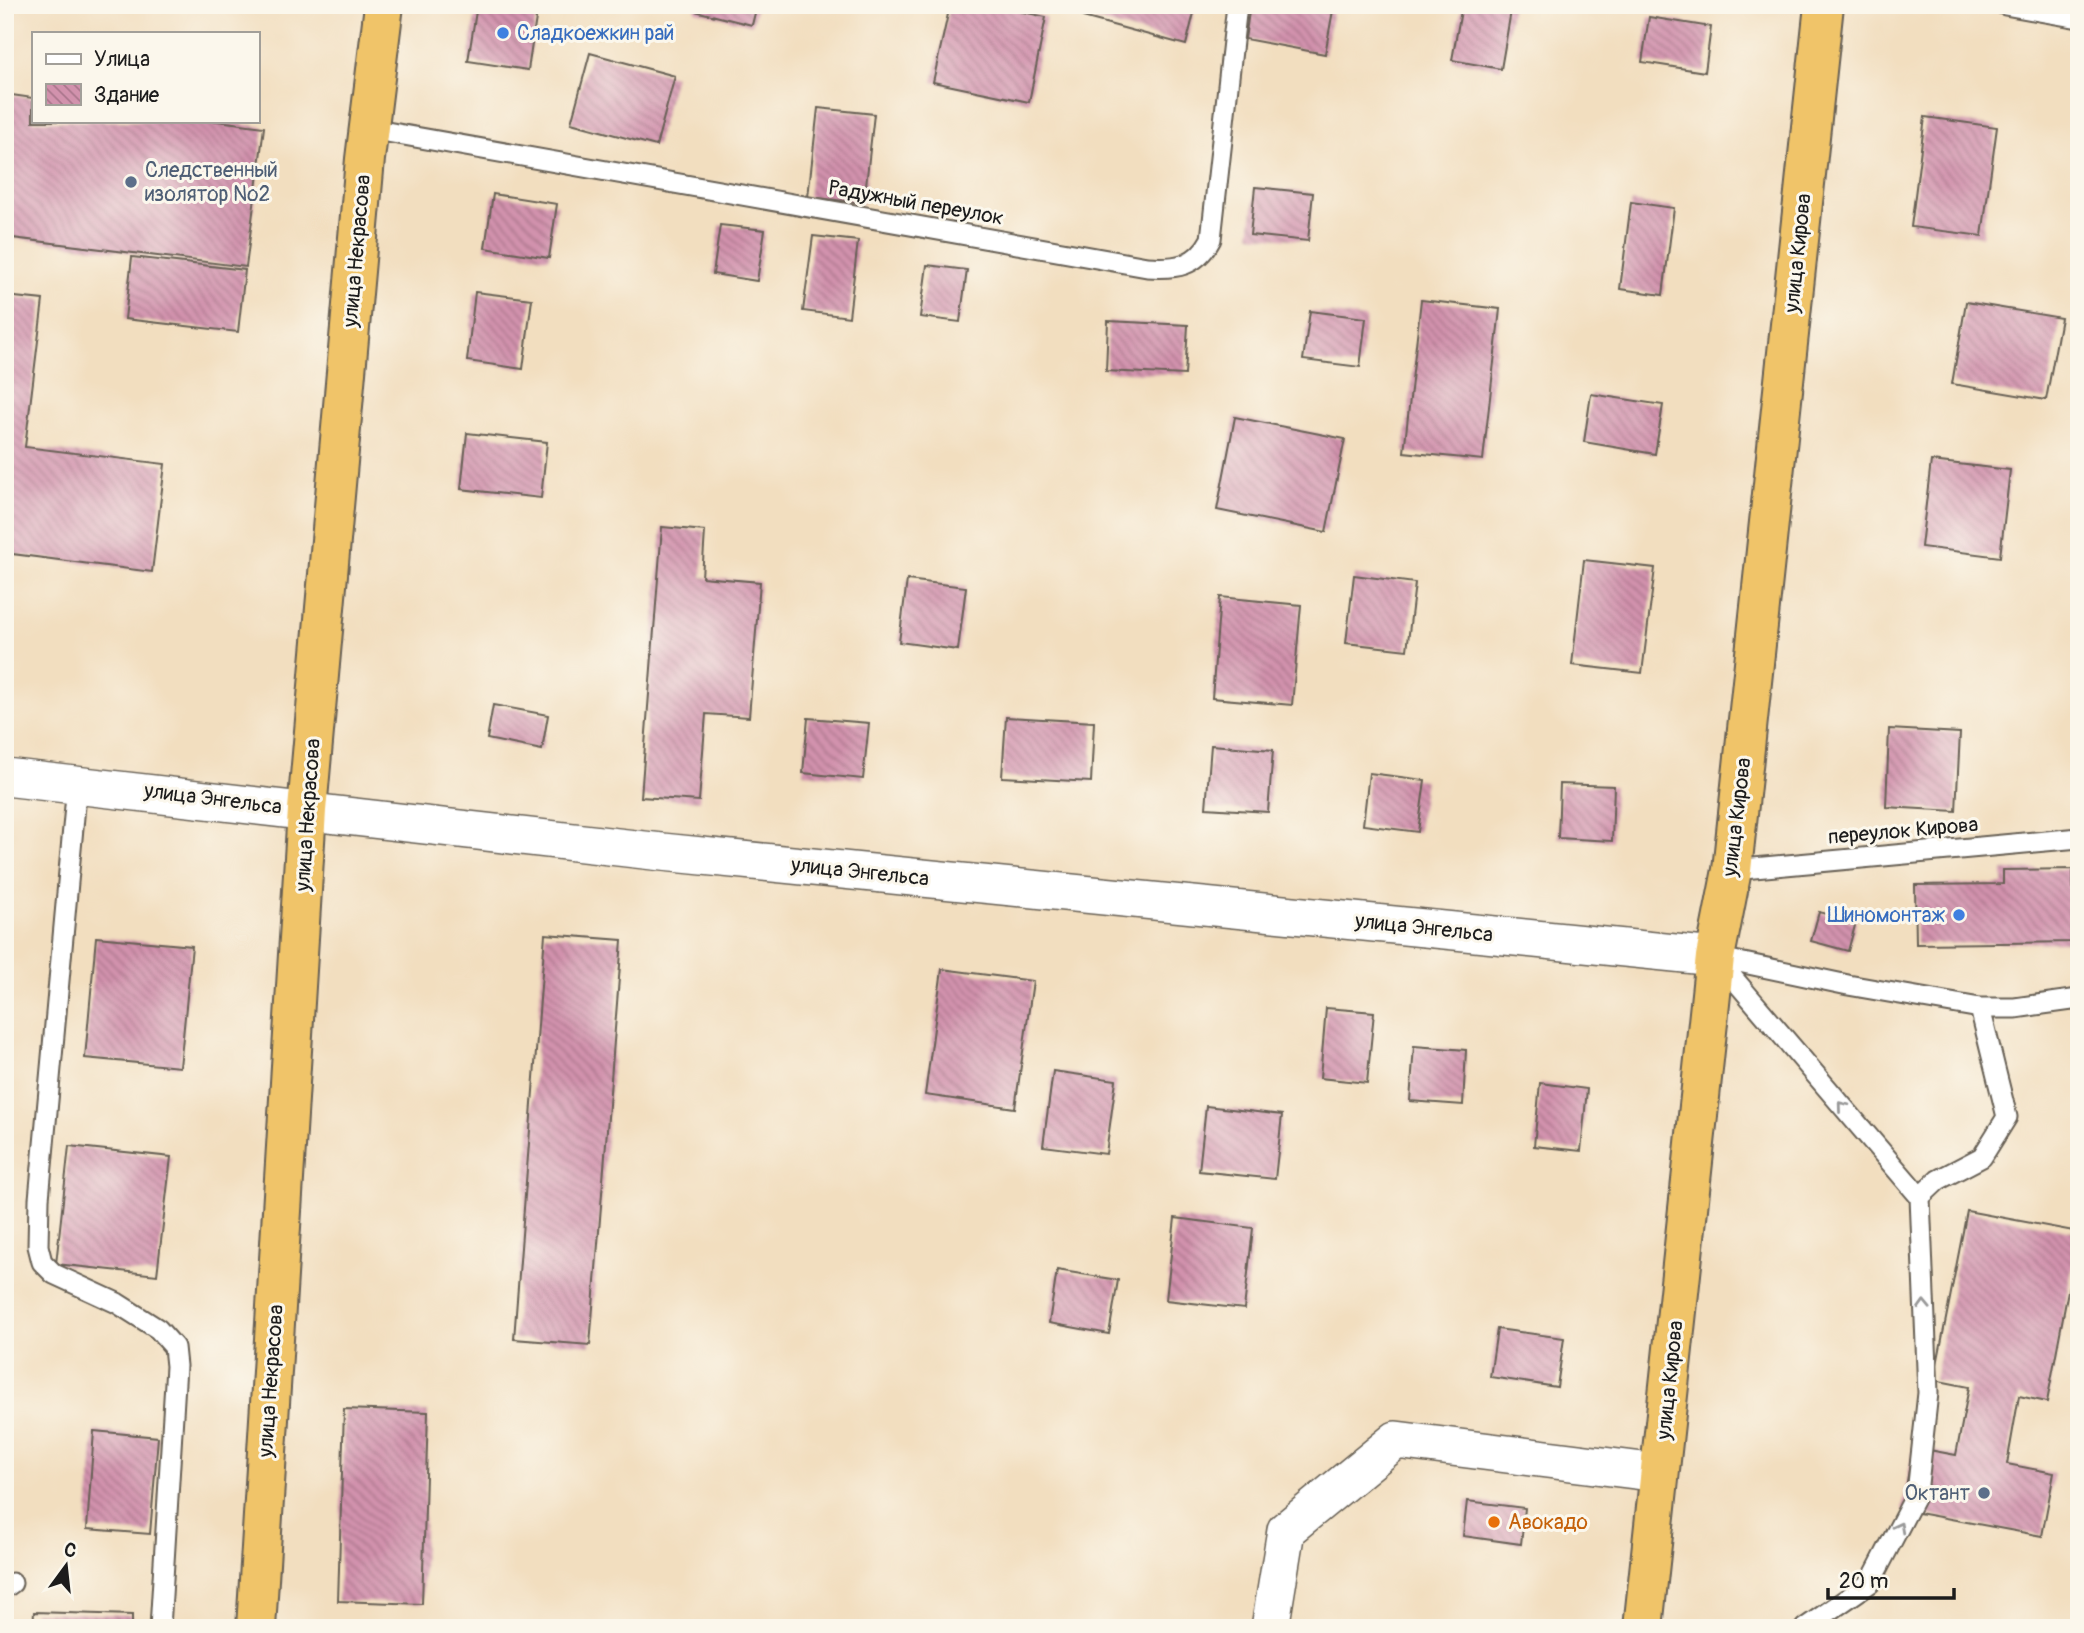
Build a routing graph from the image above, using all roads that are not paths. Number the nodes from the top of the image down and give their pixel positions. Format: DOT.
graph roads {
  1 [pos="384,5"];
  2 [pos="1237,5"];
  3 [pos="1824,5"];
  4 [pos="2005,5"];
  5 [pos="2079,18"];
  6 [pos="370,130"];
  7 [pos="5,777"];
  8 [pos="77,784"];
  9 [pos="307,810"];
  10 [pos="2079,838"];
  11 [pos="1732,870"];
  12 [pos="1715,957"];
  13 [pos="2079,999"];
  14 [pos="1980,1008"];
  15 [pos="1920,1197"];
  16 [pos="1660,1473"];
  17 [pos="160,1628"];
  18 [pos="256,1628"];
  19 [pos="1270,1628"];
  20 [pos="1643,1628"];
  21 [pos="1805,1628"];
  1 -- 6 [label="highway, улица Некрасова"];
  2 -- 6 [label="lane, Радужный переулок"];
  3 -- 11 [label="highway, улица Кирова"];
  4 -- 5 [label="lane"];
  6 -- 9 [label="highway, улица Некрасова"];
  7 -- 8 [label="street, улица Энгельса"];
  8 -- 9 [label="street, улица Энгельса"];
  8 -- 17 [label="lane"];
  9 -- 12 [label="street, улица Энгельса"];
  9 -- 18 [label="highway, улица Некрасова"];
  10 -- 11 [label="lane, переулок Кирова"];
  11 -- 12 [label="highway, улица Кирова"];
  12 -- 14 [label="lane"];
  15 -- 12 [label="lane, one-way"];
  12 -- 16 [label="highway, улица Кирова"];
  13 -- 14 [label="lane"];
  14 -- 15 [label="lane"];
  21 -- 15 [label="lane, one-way"];
  16 -- 19 [label="street"];
  16 -- 20 [label="highway, улица Кирова"];
}
